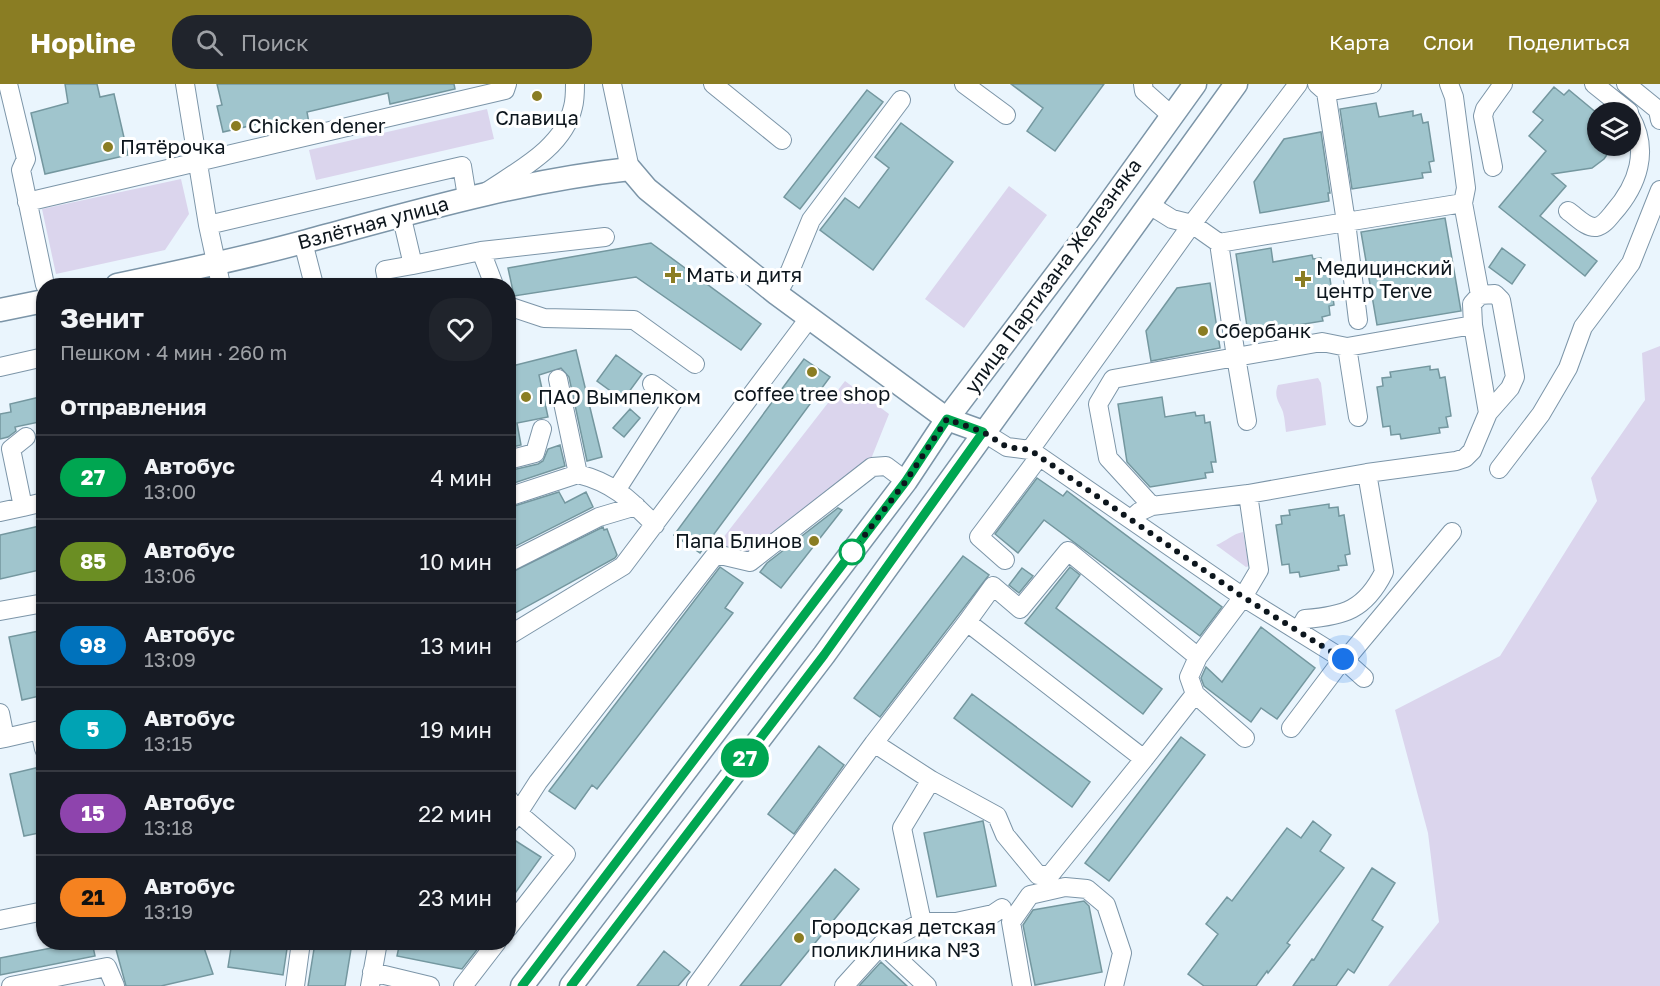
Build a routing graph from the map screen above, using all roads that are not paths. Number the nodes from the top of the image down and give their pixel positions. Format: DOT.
graph roads {
  1 [pos="8,84"];
  2 [pos="185,84"];
  3 [pos="507,84"];
  4 [pos="575,84"];
  5 [pos="612,84"];
  6 [pos="713,84"];
  7 [pos="964,84"];
  8 [pos="1143,84"];
  9 [pos="1195,84"];
  10 [pos="1236,84"];
  11 [pos="1298,84"];
  12 [pos="1372,84"];
  13 [pos="1449,84"];
  14 [pos="1503,84"];
  15 [pos="1594,84"];
  16 [pos="1626,84"];
  17 [pos="1322,88"];
  18 [pos="901,100"];
  19 [pos="1616,102"];
  20 [pos="1006,115"];
  21 [pos="1171,115"];
  22 [pos="1660,120"];
  23 [pos="782,140"];
  24 [pos="1639,156"];
  25 [pos="199,161"];
  26 [pos="1493,166"];
  27 [pos="630,168"];
  28 [pos="1660,190"];
  29 [pos="476,195"];
  30 [pos="27,202"];
  31 [pos="1463,203"];
  32 [pos="1148,204"];
  33 [pos="1568,211"];
  34 [pos="400,214"];
  35 [pos="1346,222"];
  36 [pos="1192,224"];
  37 [pos="208,225"];
  38 [pos="605,237"];
  39 [pos="303,242"];
  40 [pos="1219,243"];
  41 [pos="481,251"];
  42 [pos="413,265"];
  43 [pos="219,274"];
  44 [pos="43,278"];
  45 [pos="182,278"];
  46 [pos="312,278"];
  47 [pos="387,278"];
  48 [pos="491,278"];
  49 [pos="777,294"];
  50 [pos="1471,302"];
  51 [pos="36,303"];
  52 [pos="516,309"];
  53 [pos="0,310"];
  54 [pos="810,317"];
  55 [pos="1359,320"];
  56 [pos="1473,325"];
  57 [pos="1347,347"];
  58 [pos="1236,357"];
  59 [pos="36,359"];
  60 [pos="695,364"];
  61 [pos="0,367"];
  62 [pos="558,379"];
  63 [pos="652,384"];
  64 [pos="1488,413"];
  65 [pos="1358,417"];
  66 [pos="947,419"];
  67 [pos="1247,421"];
  68 [pos="542,429"];
  69 [pos="983,432"];
  70 [pos="26,437"];
  71 [pos="1034,454"];
  72 [pos="516,458"];
  73 [pos="1499,469"];
  74 [pos="1367,473"];
  75 [pos="578,474"];
  76 [pos="906,481"];
  77 [pos="617,489"];
  78 [pos="516,494"];
  79 [pos="1248,494"];
  80 [pos="36,504"];
  81 [pos="636,506"];
  82 [pos="1152,506"];
  83 [pos="23,507"];
  84 [pos="0,512"];
  85 [pos="1131,519"];
  86 [pos="655,525"];
  87 [pos="1452,532"];
  88 [pos="516,559"];
  89 [pos="1005,560"];
  90 [pos="1243,597"];
  91 [pos="36,604"];
  92 [pos="0,611"];
  93 [pos="967,622"];
  94 [pos="1299,630"];
  95 [pos="516,633"];
  96 [pos="1198,657"];
  97 [pos="1343,659"];
  98 [pos="1364,678"];
  99 [pos="1195,694"];
  100 [pos="0,713"];
  101 [pos="1291,728"];
  102 [pos="36,731"];
  103 [pos="1245,738"];
  104 [pos="3,739"];
  105 [pos="874,743"];
  106 [pos="1144,759"];
  107 [pos="931,780"];
  108 [pos="516,815"];
  109 [pos="516,821"];
  110 [pos="1002,908"];
  111 [pos="36,913"];
  112 [pos="516,918"];
  113 [pos="0,920"];
  114 [pos="922,922"];
  115 [pos="882,944"];
  116 [pos="300,950"];
  117 [pos="376,950"];
  118 [pos="491,950"];
  119 [pos="371,979"];
  120 [pos="11,986"];
  121 [pos="115,986"];
  122 [pos="295,986"];
  123 [pos="430,986"];
  124 [pos="463,986"];
  125 [pos="522,986"];
  126 [pos="571,986"];
  127 [pos="696,986"];
  128 [pos="844,986"];
  129 [pos="927,986"];
  130 [pos="1022,986"];
  131 [pos="1114,986"];
  1 -- 30 [label="street"];
  2 -- 25 [label="street"];
  3 -- 25 [label="street"];
  4 -- 29 [label="street"];
  5 -- 27 [label="street"];
  6 -- 23 [label="street"];
  7 -- 20 [label="street"];
  8 -- 21 [label="street"];
  9 -- 21 [label="main road, улица Партизана Железняка"];
  10 -- 32 [label="main road, улица Партизана Железняка"];
  11 -- 36 [label="street"];
  12 -- 17 [label="street"];
  13 -- 31 [label="street"];
  14 -- 26 [label="street"];
  15 -- 19 [label="street"];
  16 -- 22 [label="street"];
  17 -- 35 [label="street"];
  18 -- 49 [label="street"];
  21 -- 66 [label="main road, улица Партизана Железняка"];
  24 -- 33 [label="street"];
  25 -- 30 [label="street"];
  25 -- 37 [label="street"];
  27 -- 29 [label="main road, Взлётная улица"];
  27 -- 49 [label="main road"];
  28 -- 73 [label="street"];
  29 -- 34 [label="main road, Взлётная улица"];
  29 -- 37 [label="street"];
  30 -- 44 [label="street"];
  31 -- 35 [label="street"];
  31 -- 50 [label="street"];
  32 -- 36 [label="street"];
  32 -- 69 [label="main road, улица Партизана Железняка"];
  34 -- 39 [label="main road, Взлётная улица"];
  34 -- 42 [label="street"];
  35 -- 40 [label="street"];
  35 -- 55 [label="street"];
  36 -- 40 [label="street"];
  36 -- 71 [label="street"];
  37 -- 43 [label="street"];
  38 -- 41 [label="street"];
  39 -- 43 [label="main road, Взлётная улица"];
  39 -- 46 [label="street"];
  40 -- 58 [label="street"];
  41 -- 42 [label="street"];
  41 -- 48 [label="street"];
  42 -- 47 [label="street"];
  43 -- 45 [label="main road, Взлётная улица"];
  49 -- 54 [label="main road"];
  50 -- 56 [label="street"];
  50 -- 64 [label="street"];
  51 -- 53 [label="main road"];
  52 -- 60 [label="street"];
  54 -- 66 [label="main road"];
  54 -- 86 [label="street"];
  56 -- 57 [label="street"];
  56 -- 64 [label="street"];
  57 -- 58 [label="street"];
  57 -- 65 [label="street"];
  58 -- 67 [label="street"];
  58 -- 82 [label="street"];
  59 -- 61 [label="street"];
  62 -- 75 [label="street"];
  63 -- 77 [label="street"];
  64 -- 74 [label="street"];
  66 -- 69 [label="main road"];
  66 -- 76 [label="main road, улица Партизана Железняка"];
  68 -- 72 [label="street"];
  69 -- 71 [label="street"];
  69 -- 126 [label="main road, улица Партизана Железняка"];
  70 -- 83 [label="street"];
  71 -- 85 [label="street"];
  71 -- 89 [label="street"];
  74 -- 79 [label="street"];
  74 -- 94 [label="street"];
  75 -- 77 [label="street"];
  75 -- 78 [label="street"];
  76 -- 108 [label="street"];
  76 -- 125 [label="main road, улица Партизана Железняка"];
  77 -- 81 [label="street"];
  79 -- 82 [label="street"];
  79 -- 90 [label="street"];
  80 -- 83 [label="street"];
  81 -- 86 [label="street"];
  81 -- 88 [label="street"];
  82 -- 85 [label="street"];
  83 -- 84 [label="street"];
  85 -- 90 [label="street"];
  86 -- 95 [label="street"];
  87 -- 97 [label="street"];
  90 -- 94 [label="street"];
  90 -- 96 [label="street"];
  91 -- 92 [label="street"];
  93 -- 96 [label="street"];
  93 -- 105 [label="street"];
  93 -- 106 [label="street"];
  94 -- 97 [label="street"];
  96 -- 99 [label="street"];
  97 -- 98 [label="street"];
  97 -- 101 [label="street"];
  99 -- 103 [label="street"];
  99 -- 106 [label="street"];
  100 -- 104 [label="street"];
  102 -- 104 [label="street"];
  105 -- 107 [label="street"];
  105 -- 127 [label="street"];
  106 -- 107 [label="street"];
  107 -- 114 [label="street"];
  109 -- 112 [label="street"];
  110 -- 114 [label="street"];
  111 -- 113 [label="street"];
  114 -- 115 [label="street"];
  115 -- 128 [label="street"];
  115 -- 129 [label="street"];
  116 -- 122 [label="street"];
  117 -- 119 [label="street"];
  118 -- 124 [label="street"];
  119 -- 123 [label="street"];
  120 -- 121 [label="street"];
  130 -- 131 [label="street"];
}
